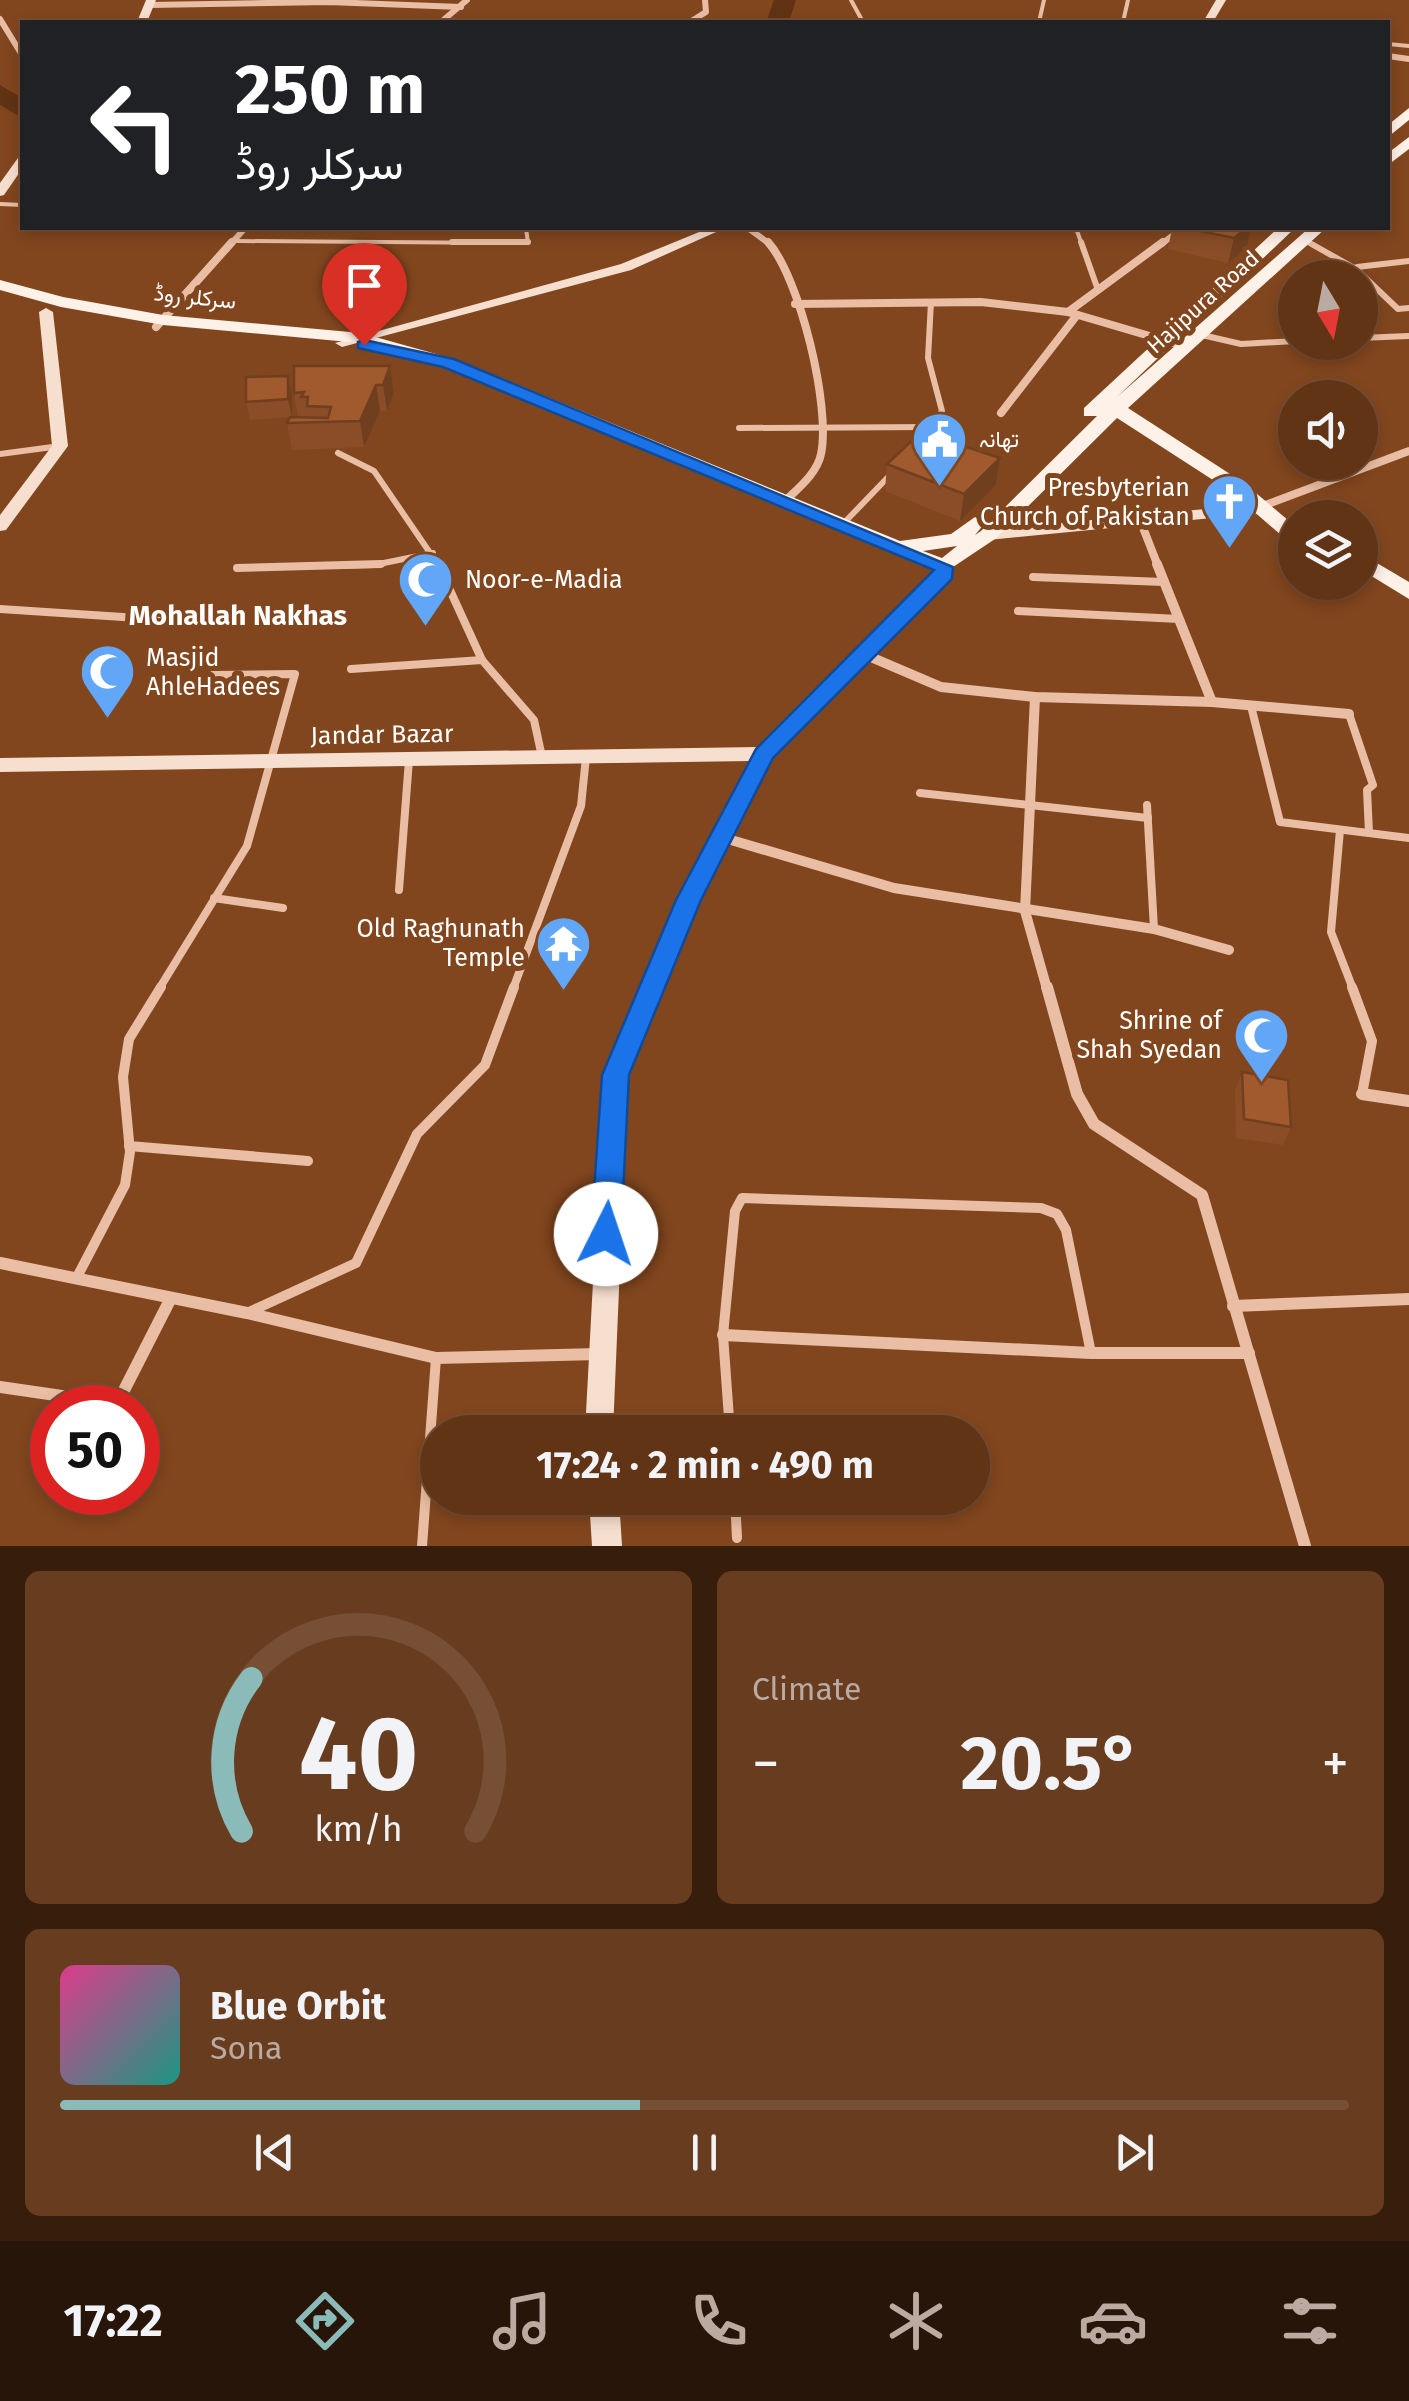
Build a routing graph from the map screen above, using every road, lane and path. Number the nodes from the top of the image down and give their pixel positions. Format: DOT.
graph roads {
  1 [pos="467,0"];
  2 [pos="705,0"];
  3 [pos="150,2"];
  4 [pos="215,2"];
  5 [pos="461,6"];
  6 [pos="0,19"];
  7 [pos="444,20"];
  8 [pos="693,20"];
  9 [pos="20,53"];
  10 [pos="1409,112"];
  11 [pos="1390,130"];
  12 [pos="1409,141"];
  13 [pos="1390,159"];
  14 [pos="19,164"];
  15 [pos="0,192"];
  16 [pos="245,230"];
  17 [pos="526,230"];
  18 [pos="714,230"];
  19 [pos="751,230"];
  20 [pos="1077,230"];
  21 [pos="1180,230"];
  22 [pos="1285,230"];
  23 [pos="1311,234"];
  24 [pos="237,241"];
  25 [pos="1346,260"];
  26 [pos="1409,261"];
  27 [pos="1378,265"];
  28 [pos="0,285"];
  29 [pos="1378,289"];
  30 [pos="1098,290"];
  31 [pos="0,298"];
  32 [pos="932,302"];
  33 [pos="795,304"];
  34 [pos="1409,308"];
  35 [pos="46,312"];
  36 [pos="1072,313"];
  37 [pos="160,323"];
  38 [pos="1202,334"];
  39 [pos="1409,336"];
  40 [pos="1378,337"];
  41 [pos="1163,340"];
  42 [pos="351,341"];
  43 [pos="1278,342"];
  44 [pos="1188,348"];
  45 [pos="1110,404"];
  46 [pos="1001,413"];
  47 [pos="823,425"];
  48 [pos="739,428"];
  49 [pos="930,428"];
  50 [pos="60,446"];
  51 [pos="914,450"];
  52 [pos="1409,451"];
  53 [pos="338,453"];
  54 [pos="0,454"];
  55 [pos="902,463"];
  56 [pos="783,502"];
  57 [pos="1258,508"];
  58 [pos="1278,517"];
  59 [pos="1140,520"];
  60 [pos="1278,524"];
  61 [pos="0,526"];
  62 [pos="840,526"];
  63 [pos="988,535"];
  64 [pos="888,546"];
  65 [pos="433,553"];
  66 [pos="944,567"];
  67 [pos="237,568"];
  68 [pos="1378,570"];
  69 [pos="1032,577"];
  70 [pos="1164,582"];
  71 [pos="1378,592"];
  72 [pos="1409,592"];
  73 [pos="207,608"];
  74 [pos="0,609"];
  75 [pos="1018,611"];
  76 [pos="1409,612"];
  77 [pos="1179,619"];
  78 [pos="866,655"];
  79 [pos="482,660"];
  80 [pos="350,669"];
  81 [pos="213,675"];
  82 [pos="1035,697"];
  83 [pos="1212,702"];
  84 [pos="1250,706"];
  85 [pos="1348,714"];
  86 [pos="764,754"];
  87 [pos="586,757"];
  88 [pos="542,758"];
  89 [pos="409,760"];
  90 [pos="274,762"];
  91 [pos="0,766"];
  92 [pos="920,793"];
  93 [pos="1030,804"];
  94 [pos="1147,805"];
  95 [pos="1148,818"];
  96 [pos="1340,830"];
  97 [pos="1369,833"];
  98 [pos="721,836"];
  99 [pos="1409,838"];
  100 [pos="399,890"];
  101 [pos="214,898"];
  102 [pos="283,908"];
  103 [pos="1025,910"];
  104 [pos="1154,929"];
  105 [pos="1229,950"];
  106 [pos="1362,1094"];
  107 [pos="1409,1100"];
  108 [pos="129,1146"];
  109 [pos="308,1162"];
  110 [pos="0,1263"];
  111 [pos="76,1278"];
  112 [pos="171,1298"];
  113 [pos="1409,1299"];
  114 [pos="1233,1306"];
  115 [pos="246,1313"];
  116 [pos="723,1335"];
  117 [pos="1091,1353"];
  118 [pos="1248,1353"];
  119 [pos="599,1354"];
  120 [pos="436,1358"];
  121 [pos="0,1387"];
  122 [pos="599,1415"];
  123 [pos="729,1415"];
  124 [pos="605,1515"];
  125 [pos="736,1515"];
  126 [pos="738,1538"];
  127 [pos="422,1546"];
  128 [pos="607,1546"];
  129 [pos="1305,1546"];
  1 -- 5 [label="street"];
  2 -- 8 [label="street"];
  3 -- 4 [label="street"];
  4 -- 5 [label="street"];
  5 -- 7 [label="street"];
  6 -- 9 [label="street"];
  10 -- 11 [label="main road"];
  12 -- 13 [label="main road"];
  14 -- 15 [label="street"];
  16 -- 24 [label="street"];
  17 -- 24 [label="lane"];
  18 -- 42 [label="street"];
  19 -- 33 [label="street"];
  20 -- 30 [label="lane"];
  21 -- 30 [label="street"];
  22 -- 41 [label="main road"];
  23 -- 25 [label="lane"];
  23 -- 38 [label="main road, Hajipura Road"];
  24 -- 37 [label="street"];
  26 -- 27 [label="lane"];
  28 -- 37 [label="main road, سرکلر روڈ"];
  29 -- 34 [label="lane"];
  30 -- 36 [label="street"];
  31 -- 35 [label="main road, سرکلر روڈ"];
  32 -- 33 [label="street"];
  32 -- 36 [label="street"];
  32 -- 49 [label="lane"];
  33 -- 47 [label="street"];
  35 -- 37 [label="main road, سرکلر روڈ"];
  35 -- 50 [label="street"];
  36 -- 41 [label="street"];
  36 -- 46 [label="street"];
  37 -- 42 [label="main road, سرکلر روڈ"];
  38 -- 43 [label="lane"];
  38 -- 44 [label="main road, Hajipura Road"];
  39 -- 40 [label="lane"];
  41 -- 44 [label="street"];
  41 -- 45 [label="main road"];
  42 -- 56 [label="main road, سرکلر روڈ"];
  44 -- 45 [label="main road, Hajipura Road"];
  45 -- 57 [label="main road"];
  45 -- 63 [label="main road"];
  45 -- 64 [label="main road"];
  47 -- 48 [label="lane"];
  47 -- 49 [label="lane"];
  47 -- 56 [label="street"];
  49 -- 51 [label="lane"];
  50 -- 54 [label="lane"];
  50 -- 61 [label="street"];
  52 -- 57 [label="street"];
  53 -- 65 [label="lane"];
  55 -- 62 [label="lane"];
  56 -- 62 [label="main road, سرکلر روڈ"];
  57 -- 58 [label="main road"];
  57 -- 59 [label="street"];
  57 -- 60 [label="main road"];
  59 -- 63 [label="street"];
  59 -- 70 [label="street"];
  62 -- 64 [label="main road, سرکلر روڈ"];
  63 -- 66 [label="main road"];
  64 -- 66 [label="main road, سرکلر روڈ"];
  65 -- 67 [label="lane"];
  65 -- 79 [label="lane"];
  66 -- 78 [label="street"];
  68 -- 72 [label="main road"];
  69 -- 70 [label="lane"];
  70 -- 77 [label="street"];
  71 -- 76 [label="main road"];
  73 -- 74 [label="lane"];
  75 -- 77 [label="lane"];
  77 -- 83 [label="street"];
  78 -- 82 [label="street"];
  78 -- 86 [label="street"];
  79 -- 80 [label="lane"];
  79 -- 88 [label="lane"];
  81 -- 90 [label="lane"];
  82 -- 83 [label="street"];
  82 -- 93 [label="street"];
  83 -- 84 [label="street"];
  84 -- 85 [label="street"];
  84 -- 96 [label="lane"];
  85 -- 97 [label="lane"];
  86 -- 87 [label="street, Jandar Bazar"];
  86 -- 98 [label="street"];
  87 -- 88 [label="street, Jandar Bazar"];
  87 -- 115 [label="lane"];
  88 -- 89 [label="street, Jandar Bazar"];
  89 -- 90 [label="street, Jandar Bazar"];
  89 -- 100 [label="lane"];
  90 -- 91 [label="street, Jandar Bazar"];
  90 -- 101 [label="lane"];
  92 -- 93 [label="lane"];
  93 -- 95 [label="lane"];
  93 -- 103 [label="street"];
  94 -- 95 [label="lane"];
  95 -- 104 [label="lane"];
  96 -- 97 [label="lane"];
  96 -- 106 [label="lane"];
  97 -- 99 [label="lane"];
  98 -- 103 [label="street"];
  98 -- 119 [label="street"];
  101 -- 102 [label="lane"];
  101 -- 108 [label="lane"];
  103 -- 104 [label="street"];
  103 -- 114 [label="street"];
  104 -- 105 [label="street"];
  106 -- 107 [label="street"];
  108 -- 109 [label="lane"];
  108 -- 111 [label="lane"];
  110 -- 111 [label="street"];
  111 -- 112 [label="street"];
  112 -- 115 [label="street"];
  112 -- 121 [label="street"];
  113 -- 114 [label="street"];
  114 -- 118 [label="street"];
  115 -- 120 [label="street"];
  116 -- 117 [label="street"];
  116 -- 117 [label="lane"];
  116 -- 123 [label="lane"];
  117 -- 118 [label="street"];
  118 -- 129 [label="street"];
  119 -- 120 [label="street"];
  119 -- 122 [label="street"];
  120 -- 127 [label="lane"];
  124 -- 128 [label="street"];
  125 -- 126 [label="lane"];
}
